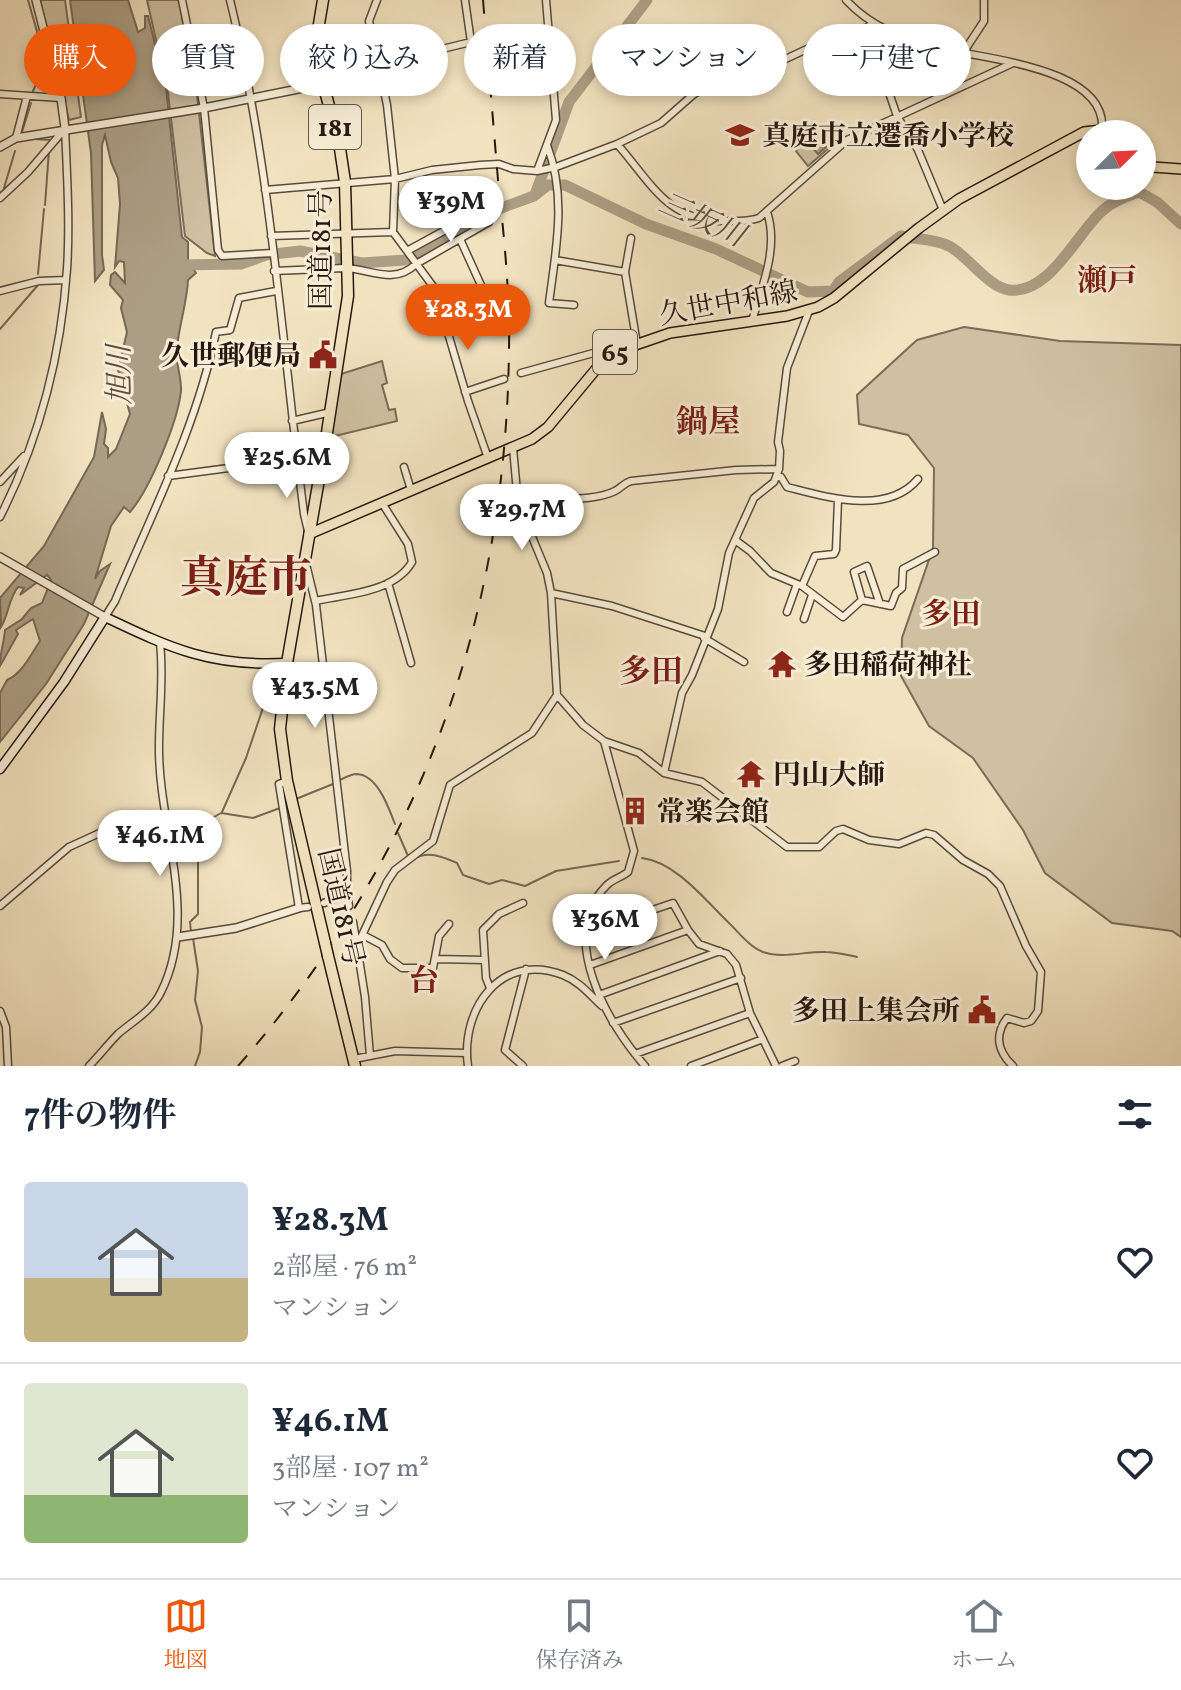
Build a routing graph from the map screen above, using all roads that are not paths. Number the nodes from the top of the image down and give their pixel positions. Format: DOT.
graph roads {
  1 [pos="36,0"];
  2 [pos="192,0"];
  3 [pos="230,0"];
  4 [pos="323,0"];
  5 [pos="377,0"];
  6 [pos="465,0"];
  7 [pos="546,0"];
  8 [pos="846,0"];
  9 [pos="984,0"];
  10 [pos="182,1"];
  11 [pos="319,24"];
  12 [pos="370,24"];
  13 [pos="867,24"];
  14 [pos="971,41"];
  15 [pos="448,47"];
  16 [pos="803,51"];
  17 [pos="971,55"];
  18 [pos="1013,63"];
  19 [pos="280,93"];
  20 [pos="0,94"];
  21 [pos="24,96"];
  22 [pos="27,96"];
  23 [pos="326,96"];
  24 [pos="385,96"];
  25 [pos="891,96"];
  26 [pos="61,98"];
  27 [pos="252,99"];
  28 [pos="204,108"];
  29 [pos="897,116"];
  30 [pos="1103,120"];
  31 [pos="65,128"];
  32 [pos="1076,136"];
  33 [pos="16,138"];
  34 [pos="617,144"];
  35 [pos="547,145"];
  36 [pos="0,147"];
  37 [pos="556,167"];
  38 [pos="1156,167"];
  39 [pos="1181,169"];
  40 [pos="537,171"];
  41 [pos="395,179"];
  42 [pos="345,182"];
  43 [pos="265,190"];
  44 [pos="0,198"];
  45 [pos="943,210"];
  46 [pos="480,211"];
  47 [pos="767,212"];
  48 [pos="489,222"];
  49 [pos="393,232"];
  50 [pos="346,233"];
  51 [pos="271,236"];
  52 [pos="631,238"];
  53 [pos="460,239"];
  54 [pos="407,251"];
  55 [pos="273,253"];
  56 [pos="555,260"];
  57 [pos="415,263"];
  58 [pos="274,267"];
  59 [pos="349,268"];
  60 [pos="625,272"];
  61 [pos="66,280"];
  62 [pos="0,291"];
  63 [pos="276,291"];
  64 [pos="485,294"];
  65 [pos="574,305"];
  66 [pos="809,311"];
  67 [pos="752,321"];
  68 [pos="637,344"];
  69 [pos="615,352"];
  70 [pos="521,373"];
  71 [pos="504,379"];
  72 [pos="465,392"];
  73 [pos="331,412"];
  74 [pos="292,421"];
  75 [pos="513,448"];
  76 [pos="29,450"];
  77 [pos="488,458"];
  78 [pos="297,459"];
  79 [pos="404,467"];
  80 [pos="779,469"];
  81 [pos="168,476"];
  82 [pos="776,477"];
  83 [pos="918,479"];
  84 [pos="0,482"];
  85 [pos="411,490"];
  86 [pos="838,500"];
  87 [pos="382,503"];
  88 [pos="518,503"];
  89 [pos="308,516"];
  90 [pos="0,517"];
  91 [pos="309,534"];
  92 [pos="735,540"];
  93 [pos="935,552"];
  94 [pos="0,557"];
  95 [pos="305,561"];
  96 [pos="388,583"];
  97 [pos="799,585"];
  98 [pos="551,593"];
  99 [pos="812,595"];
  100 [pos="862,600"];
  101 [pos="315,601"];
  102 [pos="880,604"];
  103 [pos="787,612"];
  104 [pos="105,617"];
  105 [pos="804,619"];
  106 [pos="705,637"];
  107 [pos="160,643"];
  108 [pos="744,662"];
  109 [pos="287,663"];
  110 [pos="411,663"];
  111 [pos="557,695"];
  112 [pos="604,741"];
  113 [pos="0,769"];
  114 [pos="664,773"];
  115 [pos="287,781"];
  116 [pos="166,815"];
  117 [pos="347,893"];
  118 [pos="324,903"];
  119 [pos="523,903"];
  120 [pos="0,906"];
  121 [pos="349,906"];
  122 [pos="304,908"];
  123 [pos="353,922"];
  124 [pos="449,924"];
  125 [pos="688,930"];
  126 [pos="585,933"];
  127 [pos="363,935"];
  128 [pos="178,937"];
  129 [pos="357,946"];
  130 [pos="721,951"];
  131 [pos="435,959"];
  132 [pos="485,960"];
  133 [pos="590,965"];
  134 [pos="526,969"];
  135 [pos="741,978"];
  136 [pos="490,988"];
  137 [pos="599,995"];
  138 [pos="604,1009"];
  139 [pos="0,1011"];
  140 [pos="750,1013"];
  141 [pos="613,1023"];
  142 [pos="763,1039"];
  143 [pos="466,1053"];
  144 [pos="635,1054"];
  145 [pos="370,1056"];
  146 [pos="795,1061"];
  147 [pos="355,1062"];
  148 [pos="8,1066"];
  149 [pos="89,1066"];
  150 [pos="468,1066"];
  151 [pos="523,1066"];
  152 [pos="645,1066"];
  153 [pos="691,1066"];
  154 [pos="776,1066"];
  155 [pos="782,1066"];
  156 [pos="1013,1066"];
  1 -- 26 [label="street"];
  2 -- 10 [label="street"];
  3 -- 27 [label="street"];
  4 -- 11 [label="highway, 国道181号 / 181"];
  5 -- 12 [label="street"];
  6 -- 15 [label="street"];
  7 -- 35 [label="street"];
  8 -- 13 [label="street"];
  9 -- 14 [label="street"];
  10 -- 28 [label="street"];
  16 -- 34 [label="street"];
  17 -- 18 [label="street"];
  18 -- 29 [label="street"];
  18 -- 30 [label="street"];
  19 -- 27 [label="street"];
  20 -- 21 [label="street"];
  22 -- 26 [label="street"];
  22 -- 33 [label="street"];
  23 -- 42 [label="highway, 国道181号 / 181"];
  24 -- 41 [label="street"];
  25 -- 29 [label="street"];
  26 -- 31 [label="street"];
  27 -- 28 [label="street"];
  27 -- 43 [label="street"];
  28 -- 31 [label="street"];
  28 -- 55 [label="street"];
  29 -- 45 [label="street"];
  29 -- 47 [label="street"];
  31 -- 33 [label="street"];
  31 -- 44 [label="street"];
  31 -- 61 [label="street"];
  32 -- 45 [label="main road, 久世中和線 / 65"];
  33 -- 36 [label="street"];
  34 -- 37 [label="street"];
  34 -- 47 [label="street"];
  35 -- 37 [label="street"];
  35 -- 40 [label="street"];
  37 -- 40 [label="street"];
  37 -- 56 [label="street"];
  38 -- 39 [label="main road"];
  40 -- 41 [label="street"];
  41 -- 42 [label="street"];
  41 -- 49 [label="street"];
  42 -- 43 [label="street"];
  42 -- 50 [label="highway, 国道181号 / 181"];
  43 -- 51 [label="street"];
  45 -- 66 [label="main road, 久世中和線 / 65"];
  46 -- 54 [label="street"];
  47 -- 67 [label="street"];
  48 -- 53 [label="street"];
  49 -- 50 [label="street"];
  49 -- 54 [label="street"];
  50 -- 51 [label="street"];
  50 -- 59 [label="highway, 国道181号 / 181"];
  51 -- 55 [label="street"];
  52 -- 60 [label="street"];
  53 -- 57 [label="street"];
  53 -- 64 [label="street"];
  54 -- 57 [label="street"];
  55 -- 58 [label="street"];
  56 -- 60 [label="street"];
  56 -- 65 [label="street"];
  57 -- 59 [label="street"];
  57 -- 72 [label="street"];
  58 -- 59 [label="street"];
  58 -- 63 [label="street"];
  59 -- 73 [label="highway, 国道181号 / 181"];
  60 -- 68 [label="street"];
  61 -- 62 [label="street"];
  61 -- 76 [label="street"];
  63 -- 74 [label="street"];
  63 -- 81 [label="street"];
  66 -- 67 [label="main road, 久世中和線 / 65"];
  66 -- 80 [label="street"];
  67 -- 68 [label="main road, 久世中和線 / 65"];
  68 -- 69 [label="main road, 久世中和線 / 65"];
  69 -- 70 [label="street"];
  69 -- 75 [label="main road, 久世中和線 / 65"];
  71 -- 72 [label="street"];
  72 -- 77 [label="street"];
  73 -- 74 [label="street"];
  73 -- 89 [label="highway, 国道181号 / 181"];
  74 -- 78 [label="street"];
  75 -- 77 [label="main road, 久世中和線 / 65"];
  75 -- 88 [label="street"];
  76 -- 84 [label="street"];
  76 -- 90 [label="street"];
  77 -- 85 [label="main road, 久世中和線 / 65"];
  78 -- 81 [label="street"];
  78 -- 89 [label="street"];
  79 -- 85 [label="street"];
  80 -- 82 [label="street"];
  80 -- 88 [label="street"];
  81 -- 104 [label="street"];
  82 -- 86 [label="street"];
  82 -- 92 [label="street"];
  83 -- 86 [label="street"];
  85 -- 87 [label="main road, 久世中和線 / 65"];
  86 -- 97 [label="street"];
  87 -- 91 [label="main road, 久世中和線 / 65"];
  87 -- 96 [label="street"];
  88 -- 98 [label="street"];
  89 -- 91 [label="highway, 国道181号 / 181"];
  91 -- 95 [label="highway, 国道181号 / 181"];
  92 -- 97 [label="street"];
  92 -- 106 [label="street"];
  93 -- 102 [label="street"];
  94 -- 104 [label="street"];
  95 -- 101 [label="street"];
  95 -- 109 [label="highway, 国道181号 / 181"];
  96 -- 101 [label="street"];
  96 -- 110 [label="street"];
  97 -- 99 [label="street"];
  97 -- 103 [label="street"];
  98 -- 106 [label="street"];
  98 -- 111 [label="street"];
  99 -- 100 [label="street"];
  99 -- 105 [label="street"];
  100 -- 102 [label="street"];
  100 -- 102 [label="street"];
  101 -- 117 [label="street"];
  104 -- 107 [label="main road"];
  104 -- 113 [label="main road"];
  106 -- 108 [label="street"];
  106 -- 114 [label="street"];
  107 -- 109 [label="main road"];
  107 -- 116 [label="street"];
  109 -- 115 [label="highway, 国道181号 / 181"];
  111 -- 112 [label="street"];
  111 -- 127 [label="street"];
  112 -- 114 [label="street"];
  112 -- 126 [label="street"];
  114 -- 156 [label="street"];
  115 -- 122 [label="street"];
  115 -- 147 [label="highway, 国道181号 / 181, bridge"];
  116 -- 120 [label="street"];
  116 -- 128 [label="street"];
  117 -- 118 [label="street"];
  117 -- 121 [label="street"];
  119 -- 132 [label="street"];
  122 -- 128 [label="street"];
  123 -- 129 [label="street"];
  124 -- 131 [label="street"];
  125 -- 126 [label="street"];
  125 -- 130 [label="street"];
  125 -- 133 [label="street"];
  126 -- 133 [label="street"];
  127 -- 129 [label="street"];
  127 -- 131 [label="street"];
  128 -- 149 [label="street"];
  129 -- 145 [label="street"];
  130 -- 135 [label="street"];
  130 -- 137 [label="street"];
  131 -- 132 [label="street"];
  132 -- 136 [label="street"];
  133 -- 137 [label="street"];
  134 -- 136 [label="street"];
  134 -- 138 [label="street"];
  134 -- 151 [label="street"];
  135 -- 140 [label="street"];
  135 -- 141 [label="street"];
  136 -- 143 [label="street"];
  137 -- 138 [label="street"];
  138 -- 141 [label="street"];
  139 -- 148 [label="street"];
  140 -- 142 [label="street"];
  140 -- 144 [label="street"];
  141 -- 144 [label="street"];
  142 -- 153 [label="street"];
  142 -- 154 [label="street"];
  143 -- 145 [label="street"];
  143 -- 150 [label="street"];
  144 -- 152 [label="street"];
  145 -- 147 [label="street"];
  146 -- 155 [label="street"];
}
